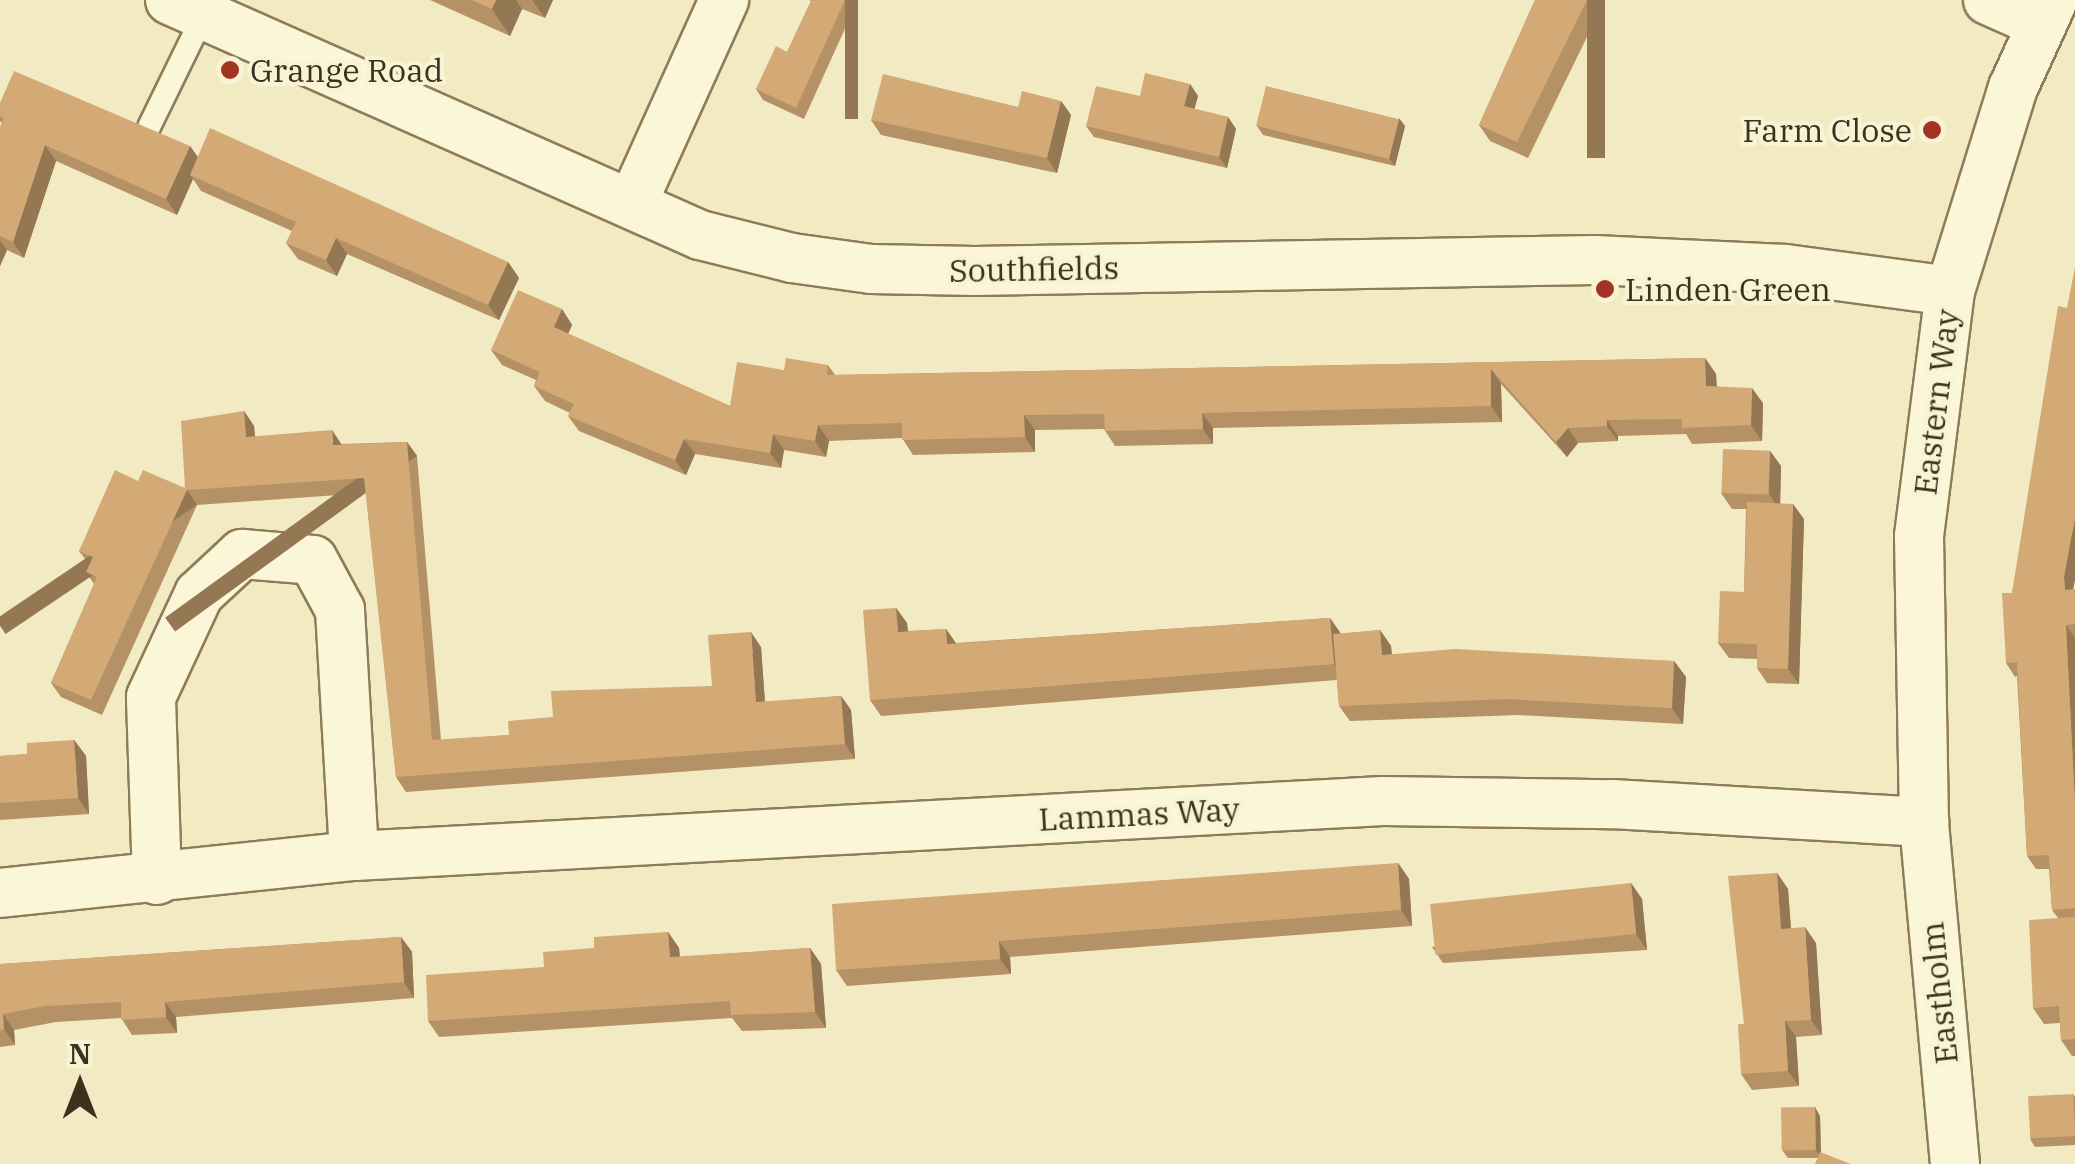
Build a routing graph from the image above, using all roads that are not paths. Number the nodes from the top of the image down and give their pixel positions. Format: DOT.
graph roads {
  1 [pos="724,0"];
  2 [pos="1988,0"];
  3 [pos="187,7"];
  4 [pos="2048,12"];
  5 [pos="148,127"];
  6 [pos="632,204"];
  7 [pos="1950,291"];
  8 [pos="1924,822"];
  9 [pos="354,856"];
  10 [pos="157,880"];
  11 [pos="0,893"];
  12 [pos="1955,1164"];
  1 -- 6 [label="street"];
  2 -- 4 [label="street"];
  3 -- 5 [label="lane"];
  3 -- 6 [label="street, Southfields"];
  4 -- 7 [label="street, Eastern Way"];
  6 -- 7 [label="street, Southfields"];
  7 -- 8 [label="street, Eastern Way"];
  8 -- 9 [label="street, Lammas Way"];
  8 -- 12 [label="street, Eastholm"];
  9 -- 10 [label="street, Lammas Way"];
  9 -- 10 [label="street"];
  10 -- 11 [label="street, Lammas Way"];
}
